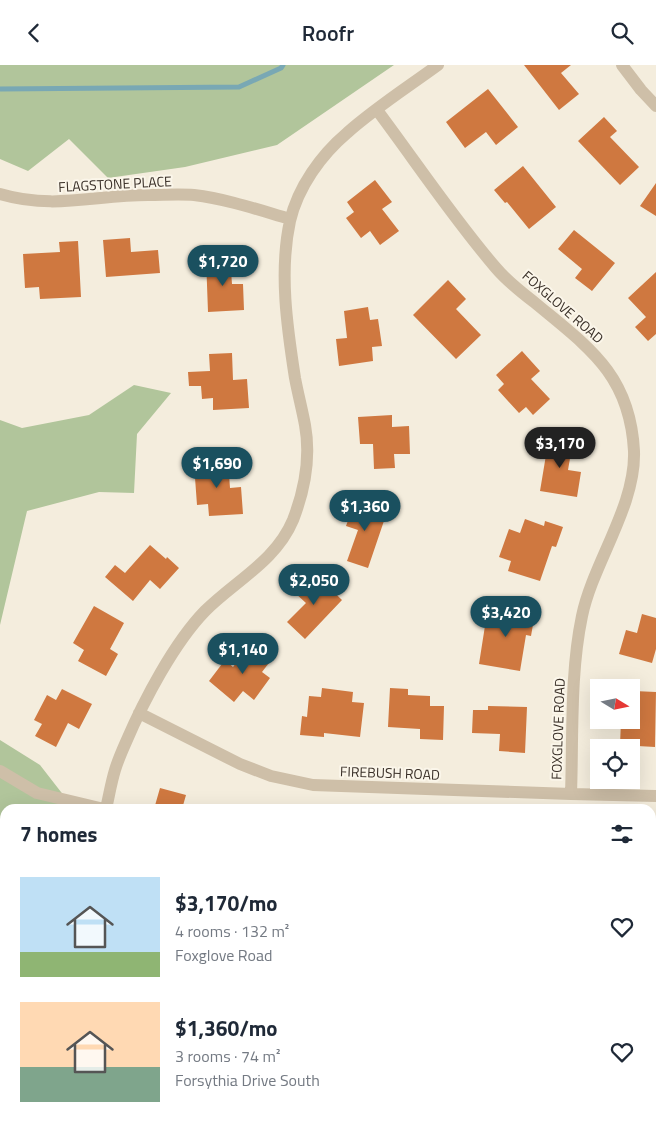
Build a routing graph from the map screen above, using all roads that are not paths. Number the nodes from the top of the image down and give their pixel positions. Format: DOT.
graph roads {
  1 [pos="438,65"];
  2 [pos="622,65"];
  3 [pos="656,106"];
  4 [pos="376,109"];
  5 [pos="0,194"];
  6 [pos="290,219"];
  7 [pos="139,713"];
  8 [pos="0,771"];
  9 [pos="571,795"];
  10 [pos="656,796"];
  11 [pos="84,804"];
  12 [pos="106,804"];
  1 -- 4 [label="street"];
  2 -- 3 [label="street"];
  4 -- 6 [label="street"];
  4 -- 9 [label="street, FOXGLOVE ROAD"];
  5 -- 6 [label="street, FLAGSTONE PLACE"];
  6 -- 7 [label="street"];
  7 -- 9 [label="street, FIREBUSH ROAD"];
  7 -- 12 [label="street"];
  8 -- 11 [label="street"];
  9 -- 10 [label="street, FIREBUSH ROAD"];
}
